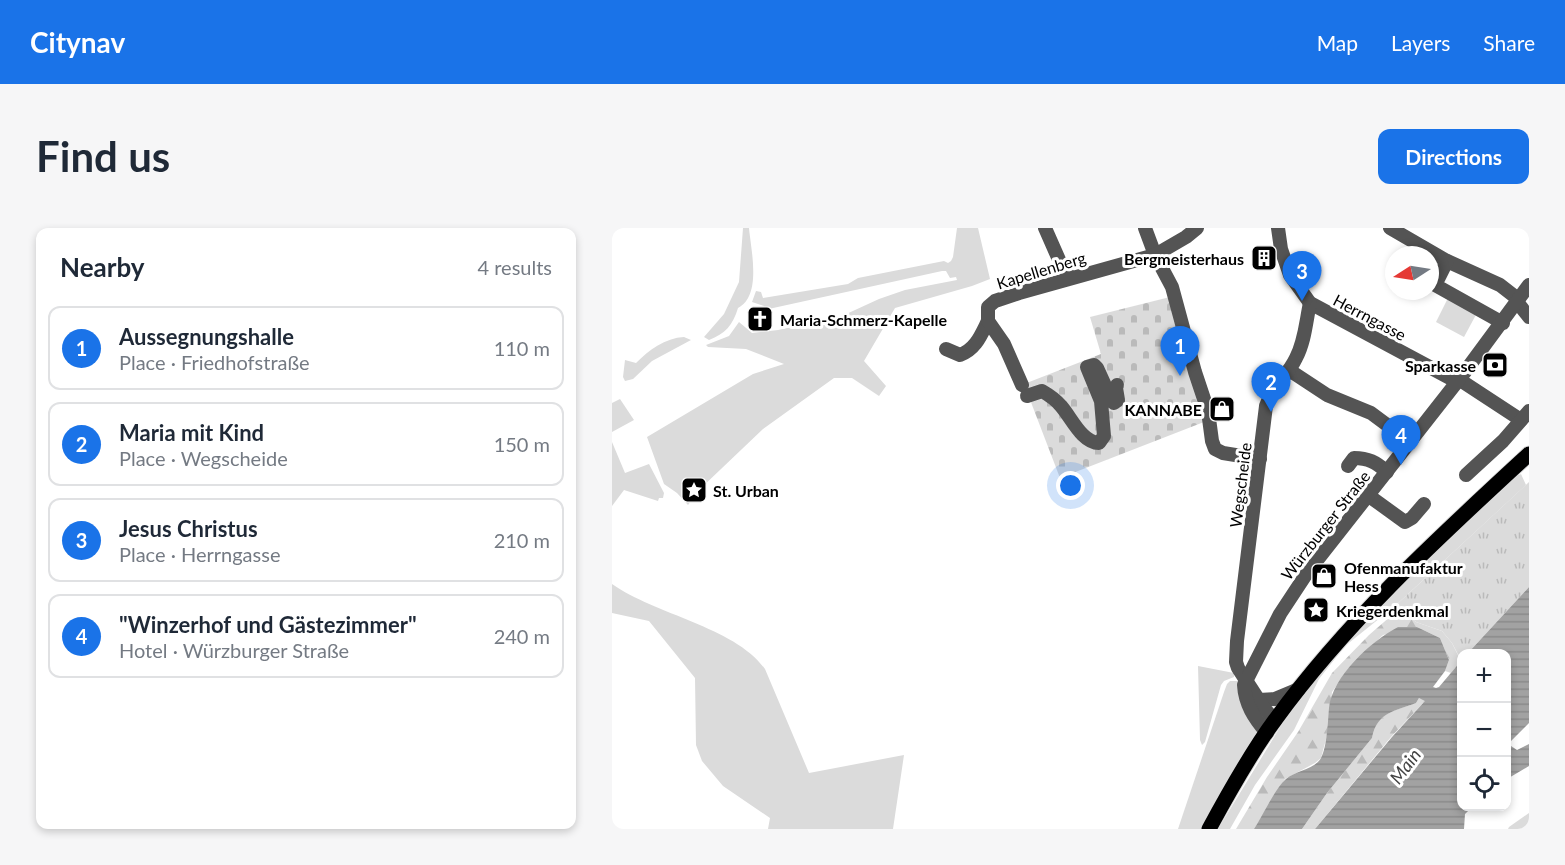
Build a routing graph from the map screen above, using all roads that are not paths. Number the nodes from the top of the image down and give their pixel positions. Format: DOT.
graph roads {
  1 [pos="1045,228"];
  2 [pos="1145,228"];
  3 [pos="1197,228"];
  4 [pos="1278,228"];
  5 [pos="1395,229"];
  6 [pos="1155,255"];
  7 [pos="1447,261"];
  8 [pos="1070,278"];
  9 [pos="1529,285"];
  10 [pos="1518,301"];
  11 [pos="1310,303"];
  12 [pos="1529,317"];
  13 [pos="988,321"];
  14 [pos="1503,322"];
  15 [pos="946,349"];
  16 [pos="1289,370"];
  17 [pos="1458,380"];
  18 [pos="1117,386"];
  19 [pos="1525,416"];
  20 [pos="1410,442"];
  21 [pos="1529,454"];
  22 [pos="1260,459"];
  23 [pos="1348,466"];
  24 [pos="1387,472"];
  25 [pos="1466,475"];
  26 [pos="1369,496"];
  27 [pos="1424,504"];
  28 [pos="1247,679"];
  29 [pos="1299,689"];
  30 [pos="1259,700"];
  31 [pos="1271,727"];
  32 [pos="1209,829"];
  1 -- 8 [label="street"];
  2 -- 6 [label="street"];
  3 -- 6 [label="street, Kapellenberg"];
  4 -- 11 [label="street, Herrngasse"];
  5 -- 7 [label="street"];
  6 -- 8 [label="street, Kapellenberg"];
  6 -- 22 [label="street"];
  7 -- 10 [label="street"];
  7 -- 14 [label="street"];
  8 -- 13 [label="street, Kapellenberg"];
  9 -- 10 [label="street, Würzburger Straße"];
  10 -- 12 [label="street"];
  10 -- 14 [label="street, Würzburger Straße"];
  11 -- 16 [label="street, Wegscheide"];
  11 -- 17 [label="street, Herrngasse"];
  13 -- 15 [label="street, Kapellenberg"];
  13 -- 18 [label="street"];
  14 -- 17 [label="street, Würzburger Straße"];
  16 -- 20 [label="street"];
  16 -- 22 [label="street, Wegscheide"];
  17 -- 19 [label="street, Herrngasse"];
  17 -- 20 [label="street, Würzburger Straße"];
  19 -- 25 [label="street"];
  20 -- 24 [label="street, Würzburger Straße"];
  21 -- 29 [label="main road"];
  22 -- 28 [label="street, Wegscheide"];
  23 -- 24 [label="street"];
  24 -- 26 [label="street, Würzburger Straße"];
  26 -- 27 [label="street"];
  26 -- 28 [label="street, Würzburger Straße"];
  28 -- 30 [label="street"];
  28 -- 31 [label="street, Würzburger Straße"];
  29 -- 30 [label="street"];
  29 -- 31 [label="main road"];
  30 -- 31 [label="street"];
  31 -- 32 [label="main road"];
}
